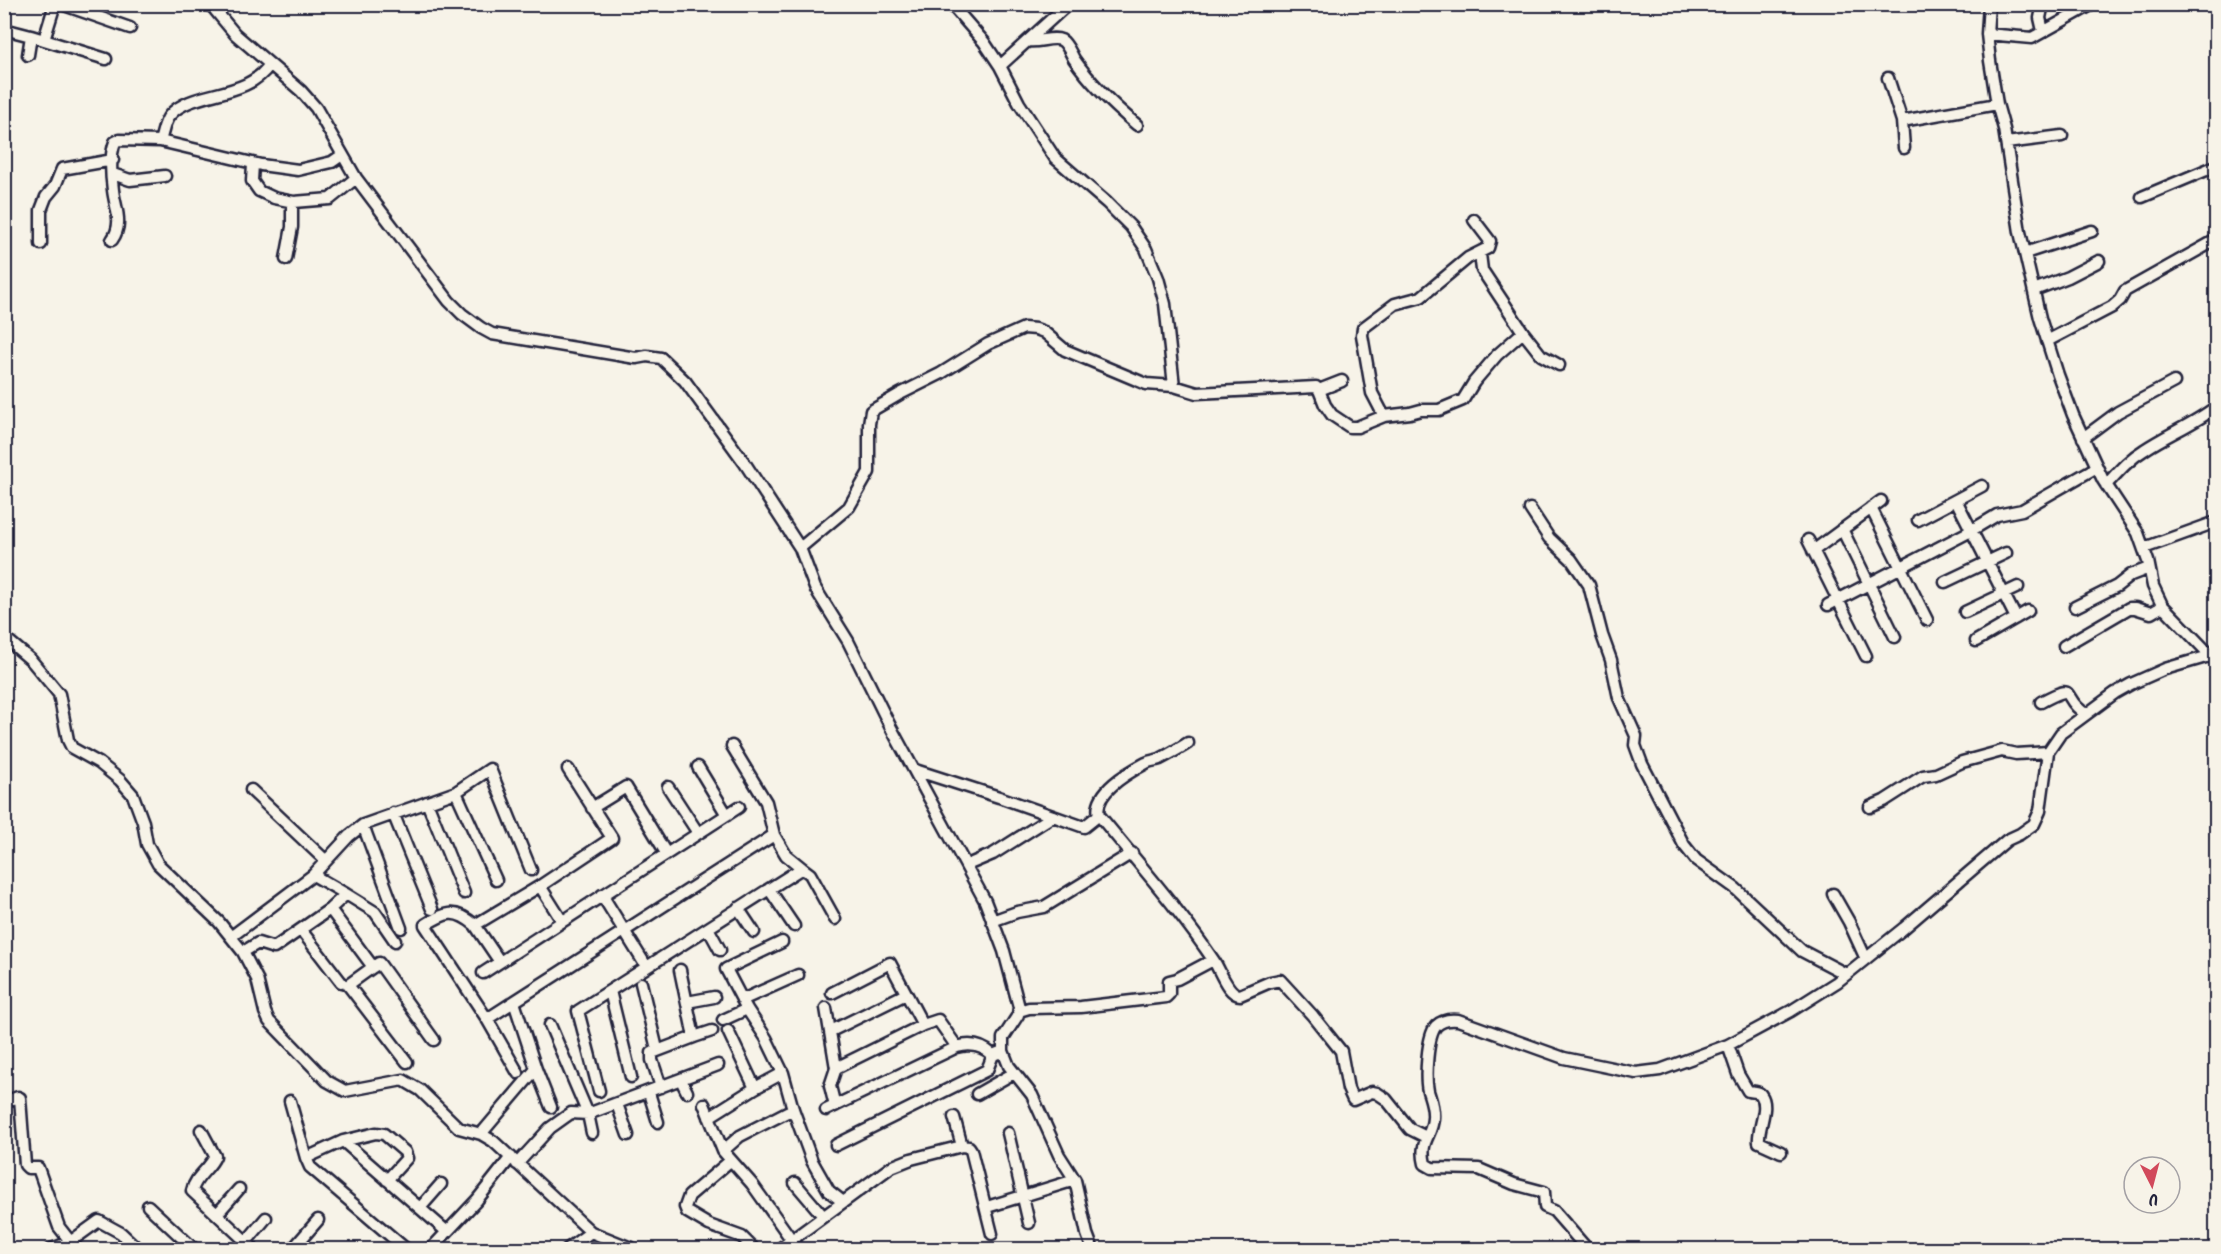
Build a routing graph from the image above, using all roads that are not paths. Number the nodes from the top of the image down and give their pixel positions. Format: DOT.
graph roads {
  1 [pos="56,4"];
  2 [pos="61,4"];
  3 [pos="210,4"];
  4 [pos="951,4"];
  5 [pos="1068,4"];
  6 [pos="1989,4"];
  7 [pos="2043,4"];
  8 [pos="2093,4"];
  9 [pos="130,27"];
  10 [pos="4,29"];
  11 [pos="2043,31"];
  12 [pos="1987,34"];
  13 [pos="30,36"];
  14 [pos="44,40"];
  15 [pos="1028,41"];
  16 [pos="28,55"];
  17 [pos="106,59"];
  18 [pos="270,64"];
  19 [pos="1000,66"];
  20 [pos="1888,78"];
  21 [pos="1997,104"];
  22 [pos="1902,122"];
  23 [pos="1137,124"];
  24 [pos="2062,136"];
  25 [pos="160,141"];
  26 [pos="2006,144"];
  27 [pos="1904,148"];
  28 [pos="342,155"];
  29 [pos="113,160"];
  30 [pos="253,164"];
  31 [pos="2217,166"];
  32 [pos="113,174"];
  33 [pos="165,176"];
  34 [pos="356,178"];
  35 [pos="2142,197"];
  36 [pos="292,202"];
  37 [pos="1474,220"];
  38 [pos="2092,231"];
  39 [pos="112,240"];
  40 [pos="2217,240"];
  41 [pos="41,244"];
  42 [pos="2025,253"];
  43 [pos="1480,254"];
  44 [pos="286,259"];
  45 [pos="2099,261"];
  46 [pos="2034,290"];
  47 [pos="1524,332"];
  48 [pos="2048,341"];
  49 [pos="1559,365"];
  50 [pos="1342,381"];
  51 [pos="2174,382"];
  52 [pos="1174,387"];
  53 [pos="1319,390"];
  54 [pos="2217,407"];
  55 [pos="1384,416"];
  56 [pos="2083,438"];
  57 [pos="2097,466"];
  58 [pos="2106,485"];
  59 [pos="1982,486"];
  60 [pos="1956,500"];
  61 [pos="1881,501"];
  62 [pos="1871,508"];
  63 [pos="1530,509"];
  64 [pos="1918,520"];
  65 [pos="2217,522"];
  66 [pos="1842,529"];
  67 [pos="1971,531"];
  68 [pos="800,548"];
  69 [pos="2145,549"];
  70 [pos="2006,553"];
  71 [pos="1987,562"];
  72 [pos="1901,567"];
  73 [pos="2149,568"];
  74 [pos="1945,582"];
  75 [pos="1869,584"];
  76 [pos="2018,587"];
  77 [pos="2004,594"];
  78 [pos="1838,600"];
  79 [pos="1828,605"];
  80 [pos="2163,606"];
  81 [pos="2075,607"];
  82 [pos="1965,612"];
  83 [pos="2028,612"];
  84 [pos="2016,618"];
  85 [pos="1927,620"];
  86 [pos="4,637"];
  87 [pos="1895,638"];
  88 [pos="1976,641"];
  89 [pos="2064,646"];
  90 [pos="2210,654"];
  91 [pos="1866,656"];
  92 [pos="2041,702"];
  93 [pos="2082,712"];
  94 [pos="1188,743"];
  95 [pos="732,746"];
  96 [pos="2048,752"];
  97 [pos="698,767"];
  98 [pos="568,769"];
  99 [pos="915,770"];
  100 [pos="668,787"];
  101 [pos="251,790"];
  102 [pos="456,792"];
  103 [pos="427,802"];
  104 [pos="739,807"];
  105 [pos="1870,807"];
  106 [pos="592,808"];
  107 [pos="393,813"];
  108 [pos="727,815"];
  109 [pos="1099,815"];
  110 [pos="1053,816"];
  111 [pos="363,825"];
  112 [pos="698,833"];
  113 [pos="774,836"];
  114 [pos="666,853"];
  115 [pos="1132,853"];
  116 [pos="325,860"];
  117 [pos="967,865"];
  118 [pos="802,868"];
  119 [pos="531,870"];
  120 [pos="312,875"];
  121 [pos="496,880"];
  122 [pos="540,886"];
  123 [pos="769,889"];
  124 [pos="464,893"];
  125 [pos="346,894"];
  126 [pos="1833,894"];
  127 [pos="602,895"];
  128 [pos="738,908"];
  129 [pos="330,909"];
  130 [pos="432,909"];
  131 [pos="835,919"];
  132 [pos="562,921"];
  133 [pos="992,921"];
  134 [pos="475,925"];
  135 [pos="794,926"];
  136 [pos="401,928"];
  137 [pos="708,928"];
  138 [pos="301,930"];
  139 [pos="625,931"];
  140 [pos="754,932"];
  141 [pos="232,936"];
  142 [pos="395,940"];
  143 [pos="782,942"];
  144 [pos="720,950"];
  145 [pos="243,952"];
  146 [pos="1866,959"];
  147 [pos="1213,960"];
  148 [pos="500,962"];
  149 [pos="646,966"];
  150 [pos="373,967"];
  151 [pos="680,970"];
  152 [pos="483,973"];
  153 [pos="1846,974"];
  154 [pos="798,975"];
  155 [pos="341,982"];
  156 [pos="641,983"];
  157 [pos="610,991"];
  158 [pos="832,993"];
  159 [pos="906,994"];
  160 [pos="714,997"];
  161 [pos="514,1002"];
  162 [pos="687,1002"];
  163 [pos="745,1005"];
  164 [pos="826,1008"];
  165 [pos="1019,1011"];
  166 [pos="487,1019"];
  167 [pos="550,1025"];
  168 [pos="923,1025"];
  169 [pos="712,1031"];
  170 [pos="831,1031"];
  171 [pos="694,1037"];
  172 [pos="434,1040"];
  173 [pos="1728,1045"];
  174 [pos="957,1047"];
  175 [pos="657,1050"];
  176 [pos="998,1053"];
  177 [pos="406,1062"];
  178 [pos="718,1065"];
  179 [pos="836,1068"];
  180 [pos="536,1069"];
  181 [pos="518,1073"];
  182 [pos="783,1073"];
  183 [pos="1014,1073"];
  184 [pos="631,1077"];
  185 [pos="681,1080"];
  186 [pos="661,1087"];
  187 [pos="754,1088"];
  188 [pos="599,1091"];
  189 [pos="687,1092"];
  190 [pos="649,1093"];
  191 [pos="977,1094"];
  192 [pos="4,1101"];
  193 [pos="290,1101"];
  194 [pos="617,1104"];
  195 [pos="704,1104"];
  196 [pos="551,1107"];
  197 [pos="793,1109"];
  198 [pos="588,1114"];
  199 [pos="709,1117"];
  200 [pos="954,1117"];
  201 [pos="658,1122"];
  202 [pos="201,1130"];
  203 [pos="592,1133"];
  204 [pos="1008,1133"];
  205 [pos="481,1134"];
  206 [pos="628,1135"];
  207 [pos="1426,1137"];
  208 [pos="343,1142"];
  209 [pos="836,1145"];
  210 [pos="962,1146"];
  211 [pos="723,1152"];
  212 [pos="1781,1152"];
  213 [pos="306,1158"];
  214 [pos="514,1161"];
  215 [pos="730,1161"];
  216 [pos="387,1180"];
  217 [pos="1075,1180"];
  218 [pos="795,1183"];
  219 [pos="441,1184"];
  220 [pos="239,1189"];
  221 [pos="1023,1196"];
  222 [pos="843,1202"];
  223 [pos="148,1206"];
  224 [pos="987,1207"];
  225 [pos="420,1208"];
  226 [pos="217,1214"];
  227 [pos="823,1216"];
  228 [pos="266,1218"];
  229 [pos="318,1220"];
  230 [pos="1029,1223"];
  231 [pos="446,1231"];
  232 [pos="591,1232"];
  233 [pos="992,1234"];
  234 [pos="791,1239"];
  235 [pos="74,1246"];
  236 [pos="250,1246"];
  237 [pos="49,1250"];
  238 [pos="139,1250"];
  239 [pos="195,1250"];
  240 [pos="292,1250"];
  241 [pos="407,1250"];
  242 [pos="430,1250"];
  243 [pos="566,1250"];
  244 [pos="636,1250"];
  245 [pos="755,1250"];
  246 [pos="778,1250"];
  247 [pos="1093,1250"];
  248 [pos="1588,1250"];
  1 -- 14 [label="street"];
  2 -- 9 [label="street"];
  3 -- 18 [label="street"];
  4 -- 19 [label="street"];
  5 -- 15 [label="street"];
  6 -- 12 [label="street"];
  7 -- 11 [label="street"];
  8 -- 11 [label="street"];
  10 -- 13 [label="street"];
  11 -- 12 [label="street"];
  12 -- 21 [label="street"];
  13 -- 14 [label="street"];
  13 -- 16 [label="street"];
  14 -- 17 [label="street"];
  15 -- 19 [label="street"];
  15 -- 23 [label="street"];
  18 -- 25 [label="street"];
  18 -- 28 [label="street"];
  19 -- 52 [label="street"];
  20 -- 22 [label="street"];
  21 -- 22 [label="street"];
  21 -- 26 [label="street"];
  22 -- 27 [label="street"];
  24 -- 26 [label="street"];
  25 -- 29 [label="street"];
  25 -- 30 [label="street"];
  26 -- 42 [label="street"];
  28 -- 30 [label="street"];
  28 -- 34 [label="street"];
  29 -- 32 [label="street"];
  29 -- 41 [label="street"];
  30 -- 36 [label="street"];
  31 -- 35 [label="street"];
  32 -- 33 [label="street"];
  32 -- 39 [label="street"];
  34 -- 36 [label="street"];
  34 -- 68 [label="street"];
  36 -- 44 [label="street"];
  37 -- 43 [label="street"];
  38 -- 42 [label="street"];
  40 -- 48 [label="street"];
  42 -- 46 [label="street"];
  43 -- 47 [label="street"];
  43 -- 55 [label="street"];
  45 -- 46 [label="street"];
  46 -- 48 [label="street"];
  47 -- 49 [label="street"];
  47 -- 55 [label="street"];
  48 -- 56 [label="street"];
  50 -- 53 [label="street"];
  51 -- 56 [label="street"];
  52 -- 53 [label="street"];
  52 -- 68 [label="street"];
  53 -- 55 [label="street"];
  54 -- 58 [label="street"];
  56 -- 57 [label="street"];
  57 -- 58 [label="street"];
  57 -- 67 [label="street"];
  58 -- 69 [label="street"];
  59 -- 60 [label="street"];
  60 -- 64 [label="street"];
  60 -- 67 [label="street"];
  61 -- 62 [label="street"];
  62 -- 66 [label="street"];
  62 -- 72 [label="street"];
  63 -- 153 [label="street"];
  65 -- 69 [label="street"];
  66 -- 75 [label="street"];
  66 -- 78 [label="street"];
  67 -- 71 [label="street"];
  67 -- 72 [label="street"];
  68 -- 99 [label="street"];
  69 -- 73 [label="street"];
  70 -- 71 [label="street"];
  71 -- 74 [label="street"];
  71 -- 77 [label="street"];
  72 -- 75 [label="street"];
  72 -- 85 [label="street"];
  73 -- 80 [label="street"];
  73 -- 81 [label="street"];
  75 -- 78 [label="street"];
  75 -- 87 [label="street"];
  76 -- 77 [label="street"];
  77 -- 82 [label="street"];
  77 -- 84 [label="street"];
  78 -- 79 [label="street"];
  78 -- 91 [label="street"];
  80 -- 89 [label="street"];
  80 -- 90 [label="street"];
  83 -- 84 [label="street"];
  84 -- 88 [label="street"];
  86 -- 141 [label="street"];
  90 -- 93 [label="street"];
  92 -- 93 [label="street"];
  93 -- 96 [label="street"];
  94 -- 109 [label="street"];
  95 -- 113 [label="street"];
  96 -- 105 [label="street"];
  96 -- 146 [label="street"];
  97 -- 108 [label="street"];
  98 -- 106 [label="street"];
  99 -- 110 [label="street"];
  99 -- 117 [label="street"];
  100 -- 112 [label="street"];
  101 -- 116 [label="street"];
  102 -- 103 [label="street"];
  102 -- 119 [label="street"];
  102 -- 121 [label="street"];
  103 -- 107 [label="street"];
  103 -- 124 [label="street"];
  104 -- 108 [label="street"];
  106 -- 114 [label="street"];
  106 -- 122 [label="street"];
  107 -- 111 [label="street"];
  107 -- 130 [label="street"];
  108 -- 112 [label="street"];
  109 -- 110 [label="street"];
  109 -- 115 [label="street"];
  110 -- 117 [label="street"];
  111 -- 116 [label="street"];
  111 -- 136 [label="street"];
  112 -- 114 [label="street"];
  113 -- 118 [label="street"];
  113 -- 139 [label="street"];
  114 -- 127 [label="street"];
  115 -- 133 [label="street"];
  115 -- 147 [label="street"];
  116 -- 120 [label="street"];
  117 -- 133 [label="street"];
  118 -- 123 [label="street"];
  118 -- 131 [label="street"];
  120 -- 125 [label="street"];
  120 -- 141 [label="street"];
  122 -- 132 [label="street"];
  122 -- 134 [label="street"];
  123 -- 128 [label="street"];
  123 -- 135 [label="street"];
  125 -- 129 [label="street"];
  125 -- 142 [label="street"];
  126 -- 146 [label="street"];
  127 -- 132 [label="street"];
  127 -- 139 [label="street"];
  128 -- 137 [label="street"];
  128 -- 140 [label="street"];
  129 -- 138 [label="street"];
  129 -- 150 [label="street"];
  132 -- 148 [label="street"];
  133 -- 165 [label="street"];
  134 -- 148 [label="street"];
  134 -- 166 [label="street"];
  137 -- 144 [label="street"];
  137 -- 149 [label="street"];
  138 -- 145 [label="street"];
  138 -- 155 [label="street"];
  139 -- 149 [label="street"];
  139 -- 161 [label="street"];
  141 -- 145 [label="street"];
  143 -- 163 [label="street"];
  145 -- 205 [label="street"];
  146 -- 153 [label="street"];
  147 -- 165 [label="street"];
  147 -- 207 [label="street"];
  148 -- 152 [label="street"];
  149 -- 157 [label="street"];
  150 -- 172 [label="street"];
  150 -- 177 [label="street"];
  151 -- 162 [label="street"];
  153 -- 173 [label="street"];
  154 -- 163 [label="street"];
  156 -- 175 [label="street"];
  157 -- 184 [label="street"];
  157 -- 188 [label="street"];
  158 -- 159 [label="street"];
  159 -- 168 [label="street"];
  159 -- 170 [label="street"];
  160 -- 162 [label="street"];
  161 -- 166 [label="street"];
  161 -- 180 [label="street"];
  162 -- 171 [label="street"];
  163 -- 182 [label="street"];
  163 -- 187 [label="street"];
  164 -- 170 [label="street"];
  165 -- 176 [label="street"];
  166 -- 181 [label="street"];
  167 -- 198 [label="street"];
  168 -- 174 [label="street"];
  168 -- 179 [label="street"];
  169 -- 171 [label="street"];
  170 -- 179 [label="street"];
  171 -- 175 [label="street"];
  173 -- 207 [label="street"];
  173 -- 212 [label="street"];
  174 -- 176 [label="street"];
  174 -- 179 [label="street"];
  175 -- 186 [label="street"];
  176 -- 183 [label="street"];
  176 -- 209 [label="street"];
  178 -- 185 [label="street"];
  180 -- 196 [label="street"];
  180 -- 205 [label="street"];
  182 -- 187 [label="street"];
  182 -- 197 [label="street"];
  183 -- 191 [label="street"];
  183 -- 217 [label="street"];
  185 -- 186 [label="street"];
  185 -- 189 [label="street"];
  186 -- 190 [label="street"];
  187 -- 199 [label="street"];
  190 -- 194 [label="street"];
  190 -- 201 [label="street"];
  192 -- 235 [label="street"];
  193 -- 213 [label="street"];
  194 -- 198 [label="street"];
  194 -- 206 [label="street"];
  195 -- 199 [label="street"];
  197 -- 211 [label="street"];
  197 -- 222 [label="street"];
  198 -- 203 [label="street"];
  198 -- 214 [label="street"];
  199 -- 211 [label="street"];
  200 -- 210 [label="street"];
  202 -- 226 [label="street"];
  204 -- 221 [label="street"];
  205 -- 214 [label="street"];
  207 -- 248 [label="street"];
  208 -- 213 [label="street"];
  208 -- 216 [label="street"];
  208 -- 216 [label="street"];
  210 -- 222 [label="street"];
  210 -- 224 [label="street"];
  211 -- 215 [label="street"];
  213 -- 241 [label="street"];
  214 -- 231 [label="street"];
  214 -- 232 [label="street"];
  215 -- 234 [label="street"];
  215 -- 245 [label="street"];
  216 -- 225 [label="street"];
  217 -- 221 [label="street"];
  217 -- 247 [label="street"];
  218 -- 227 [label="street"];
  219 -- 225 [label="street"];
  220 -- 226 [label="street"];
  221 -- 224 [label="street"];
  221 -- 230 [label="street"];
  222 -- 227 [label="street"];
  223 -- 239 [label="street"];
  224 -- 233 [label="street"];
  225 -- 231 [label="street"];
  226 -- 236 [label="street"];
  227 -- 234 [label="street"];
  228 -- 236 [label="street"];
  229 -- 240 [label="street"];
  231 -- 242 [label="street"];
  232 -- 243 [label="street"];
  232 -- 244 [label="street"];
  234 -- 246 [label="street"];
  235 -- 237 [label="street"];
  235 -- 238 [label="street"];
}
